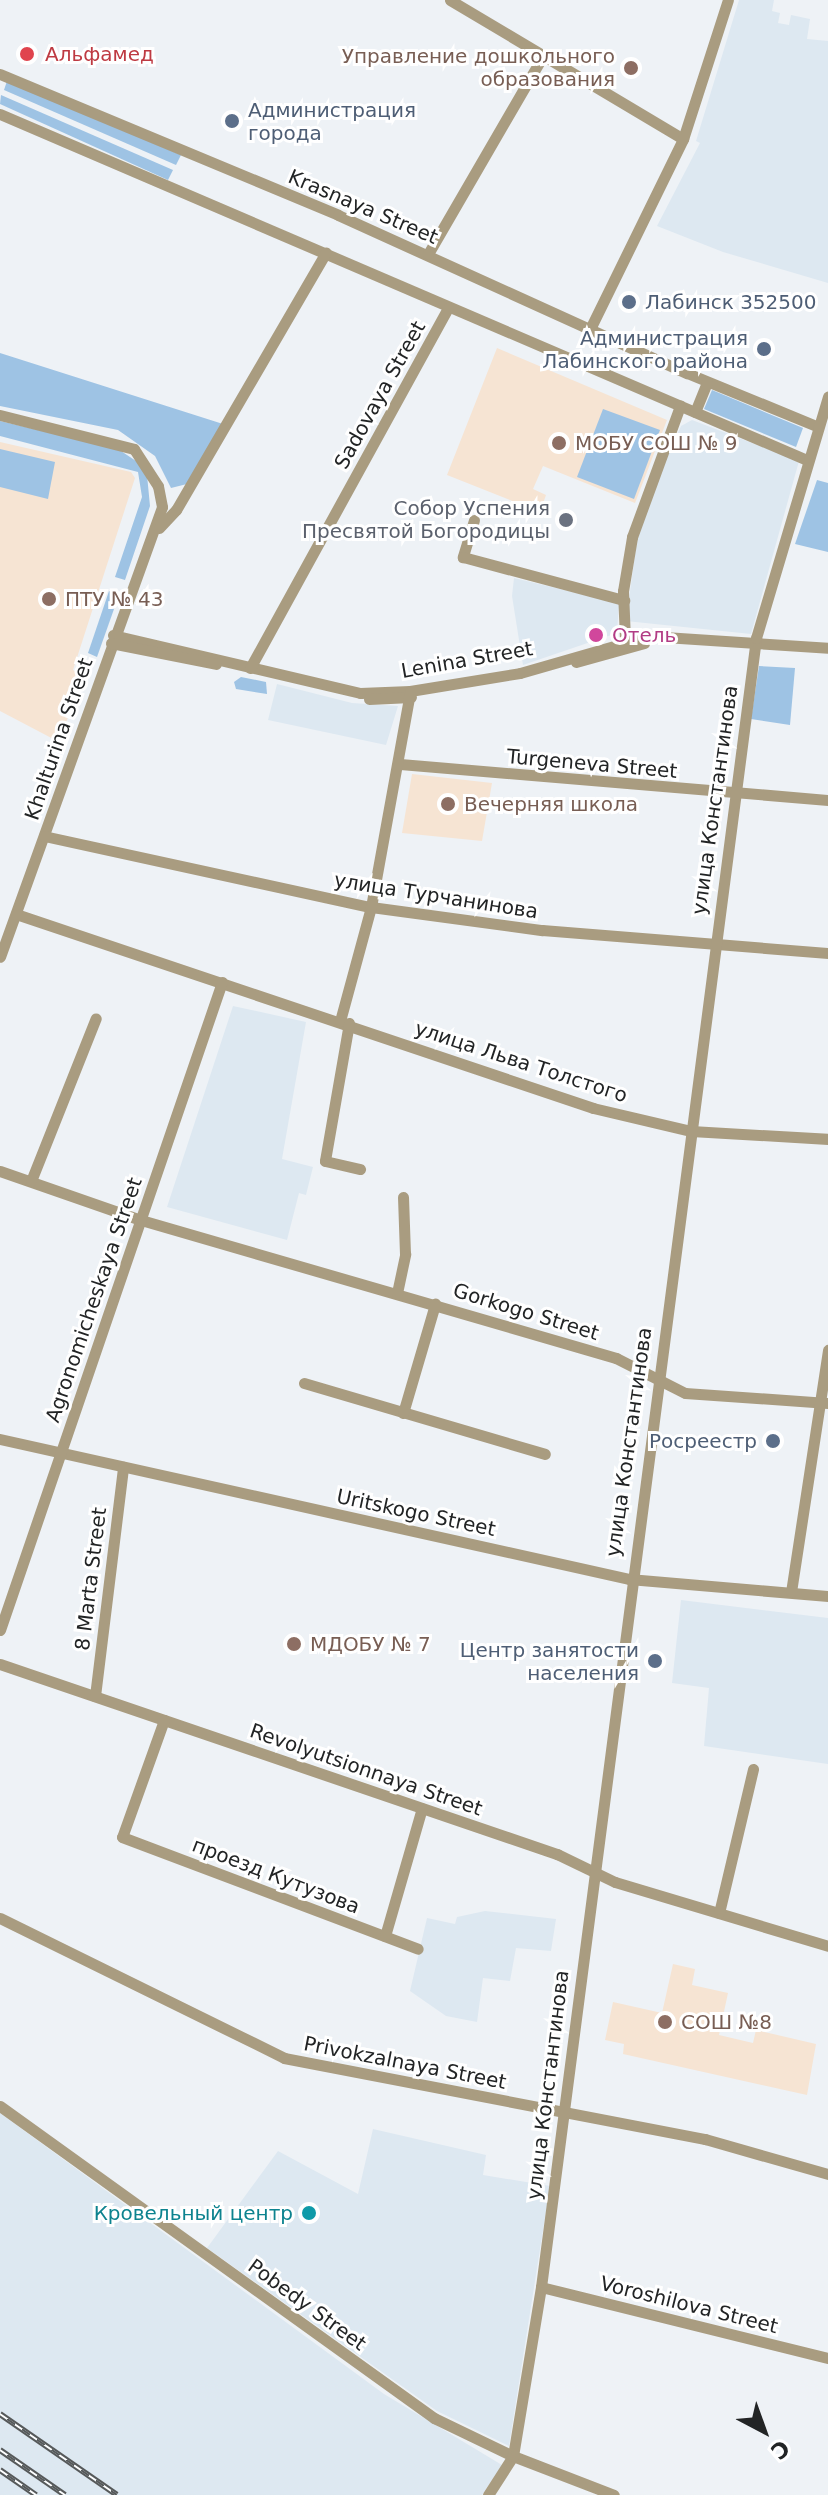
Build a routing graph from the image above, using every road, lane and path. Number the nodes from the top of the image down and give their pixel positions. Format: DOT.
graph roads {
  1 [pos="450,0"];
  2 [pos="728,0"];
  3 [pos="544,54"];
  4 [pos="0,74"];
  5 [pos="0,114"];
  6 [pos="683,139"];
  7 [pos="326,252"];
  8 [pos="428,254"];
  9 [pos="448,308"];
  10 [pos="590,329"];
  11 [pos="707,382"];
  12 [pos="828,396"];
  13 [pos="680,406"];
  14 [pos="695,412"];
  15 [pos="0,415"];
  16 [pos="816,426"];
  17 [pos="807,460"];
  18 [pos="474,520"];
  19 [pos="153,534"];
  20 [pos="624,600"];
  21 [pos="112,639"];
  22 [pos="625,639"];
  23 [pos="755,648"];
  24 [pos="828,648"];
  25 [pos="250,668"];
  26 [pos="410,694"];
  27 [pos="400,764"];
  28 [pos="734,795"];
  29 [pos="828,800"];
  30 [pos="44,836"];
  31 [pos="371,907"];
  32 [pos="16,914"];
  33 [pos="714,940"];
  34 [pos="828,953"];
  35 [pos="0,957"];
  36 [pos="222,982"];
  37 [pos="96,1018"];
  38 [pos="345,1022"];
  39 [pos="691,1131"];
  40 [pos="828,1139"];
  41 [pos="360,1169"];
  42 [pos="0,1171"];
  43 [pos="31,1181"];
  44 [pos="403,1197"];
  45 [pos="141,1220"];
  46 [pos="397,1293"];
  47 [pos="435,1304"];
  48 [pos="828,1350"];
  49 [pos="656,1376"];
  50 [pos="304,1383"];
  51 [pos="825,1402"];
  52 [pos="403,1413"];
  53 [pos="0,1439"];
  54 [pos="61,1454"];
  55 [pos="545,1454"];
  56 [pos="123,1467"];
  57 [pos="629,1579"];
  58 [pos="791,1592"];
  59 [pos="828,1596"];
  60 [pos="0,1630"];
  61 [pos="0,1664"];
  62 [pos="95,1696"];
  63 [pos="164,1720"];
  64 [pos="753,1769"];
  65 [pos="422,1808"];
  66 [pos="592,1870"];
  67 [pos="719,1913"];
  68 [pos="0,1918"];
  69 [pos="385,1936"];
  70 [pos="828,1946"];
  71 [pos="418,1949"];
  72 [pos="0,2106"];
  73 [pos="564,2112"];
  74 [pos="828,2174"];
  75 [pos="541,2287"];
  76 [pos="828,2358"];
  77 [pos="513,2456"];
  78 [pos="488,2495"];
  79 [pos="614,2495"];
  1 -- 3 [label="street"];
  2 -- 6 [label="street"];
  3 -- 6 [label="street"];
  3 -- 8 [label="street"];
  4 -- 8 [label="street, Krasnaya Street"];
  5 -- 7 [label="street"];
  6 -- 10 [label="street"];
  7 -- 9 [label="street"];
  7 -- 19 [label="street, Khalturina Street"];
  8 -- 10 [label="street, Krasnaya Street"];
  9 -- 13 [label="street"];
  9 -- 25 [label="street, Sadovaya Street"];
  10 -- 11 [label="street, Krasnaya Street"];
  11 -- 14 [label="street"];
  11 -- 16 [label="street, Krasnaya Street"];
  12 -- 16 [label="street, улица Константинова"];
  13 -- 14 [label="street"];
  13 -- 20 [label="street"];
  14 -- 17 [label="street"];
  15 -- 19 [label="street, Khalturina Street"];
  16 -- 17 [label="street, улица Константинова"];
  17 -- 23 [label="street, улица Константинова"];
  18 -- 20 [label="street"];
  19 -- 21 [label="street, Khalturina Street"];
  20 -- 22 [label="street"];
  21 -- 25 [label="street, Lenina Street"];
  21 -- 26 [label="street"];
  21 -- 30 [label="street, Khalturina Street"];
  22 -- 23 [label="street, Lenina Street"];
  22 -- 26 [label="street, Lenina Street"];
  23 -- 24 [label="street, Lenina Street"];
  23 -- 26 [label="street"];
  23 -- 28 [label="street, улица Константинова"];
  25 -- 26 [label="street, Lenina Street"];
  26 -- 27 [label="street"];
  27 -- 28 [label="street, Turgeneva Street"];
  27 -- 31 [label="street"];
  28 -- 29 [label="street, Turgeneva Street"];
  28 -- 33 [label="street, улица Константинова"];
  30 -- 31 [label="street, улица Турчанинова"];
  30 -- 32 [label="street, Khalturina Street"];
  31 -- 33 [label="street, улица Турчанинова"];
  31 -- 38 [label="street"];
  32 -- 35 [label="street, Khalturina Street"];
  32 -- 36 [label="street, улица Льва Толстого"];
  33 -- 34 [label="street, улица Турчанинова"];
  33 -- 39 [label="street, улица Константинова"];
  36 -- 38 [label="street, улица Льва Толстого"];
  36 -- 45 [label="street, Agronomicheskaya Street"];
  37 -- 43 [label="street"];
  38 -- 39 [label="street, улица Льва Толстого"];
  38 -- 41 [label="street"];
  39 -- 40 [label="street, улица Льва Толстого"];
  39 -- 49 [label="street, улица Константинова"];
  42 -- 43 [label="street, Gorkogo Street"];
  43 -- 45 [label="street, Gorkogo Street"];
  44 -- 46 [label="street"];
  45 -- 46 [label="street, Gorkogo Street"];
  45 -- 54 [label="street, Agronomicheskaya Street"];
  46 -- 47 [label="street, Gorkogo Street"];
  47 -- 49 [label="street, Gorkogo Street"];
  47 -- 52 [label="street"];
  48 -- 51 [label="street"];
  49 -- 51 [label="street, Gorkogo Street"];
  49 -- 57 [label="street, улица Константинова"];
  50 -- 52 [label="street"];
  51 -- 58 [label="street"];
  52 -- 55 [label="street"];
  53 -- 54 [label="street, Uritskogo Street"];
  54 -- 56 [label="street, Uritskogo Street"];
  54 -- 60 [label="street, Agronomicheskaya Street"];
  56 -- 57 [label="street, Uritskogo Street"];
  56 -- 62 [label="street, 8 Marta Street"];
  57 -- 58 [label="street, Uritskogo Street"];
  57 -- 66 [label="street, улица Константинова"];
  58 -- 59 [label="street, Uritskogo Street"];
  61 -- 62 [label="street, Revolyutsionnaya Street"];
  62 -- 63 [label="street, Revolyutsionnaya Street"];
  63 -- 65 [label="street, Revolyutsionnaya Street"];
  63 -- 69 [label="street, проезд Кутузова"];
  64 -- 67 [label="street"];
  65 -- 66 [label="street, Revolyutsionnaya Street"];
  65 -- 69 [label="street"];
  66 -- 67 [label="street, Revolyutsionnaya Street"];
  66 -- 73 [label="street, улица Константинова"];
  67 -- 70 [label="street, Revolyutsionnaya Street"];
  68 -- 73 [label="street, Privokzalnaya Street"];
  69 -- 71 [label="street, проезд Кутузова"];
  72 -- 77 [label="street, Pobedy Street"];
  73 -- 74 [label="street, Privokzalnaya Street"];
  73 -- 75 [label="street, улица Константинова"];
  75 -- 76 [label="street, Voroshilova Street"];
  75 -- 77 [label="street, улица Константинова"];
  77 -- 78 [label="street, улица Константинова"];
  77 -- 79 [label="street, Pobedy Street"];
}
